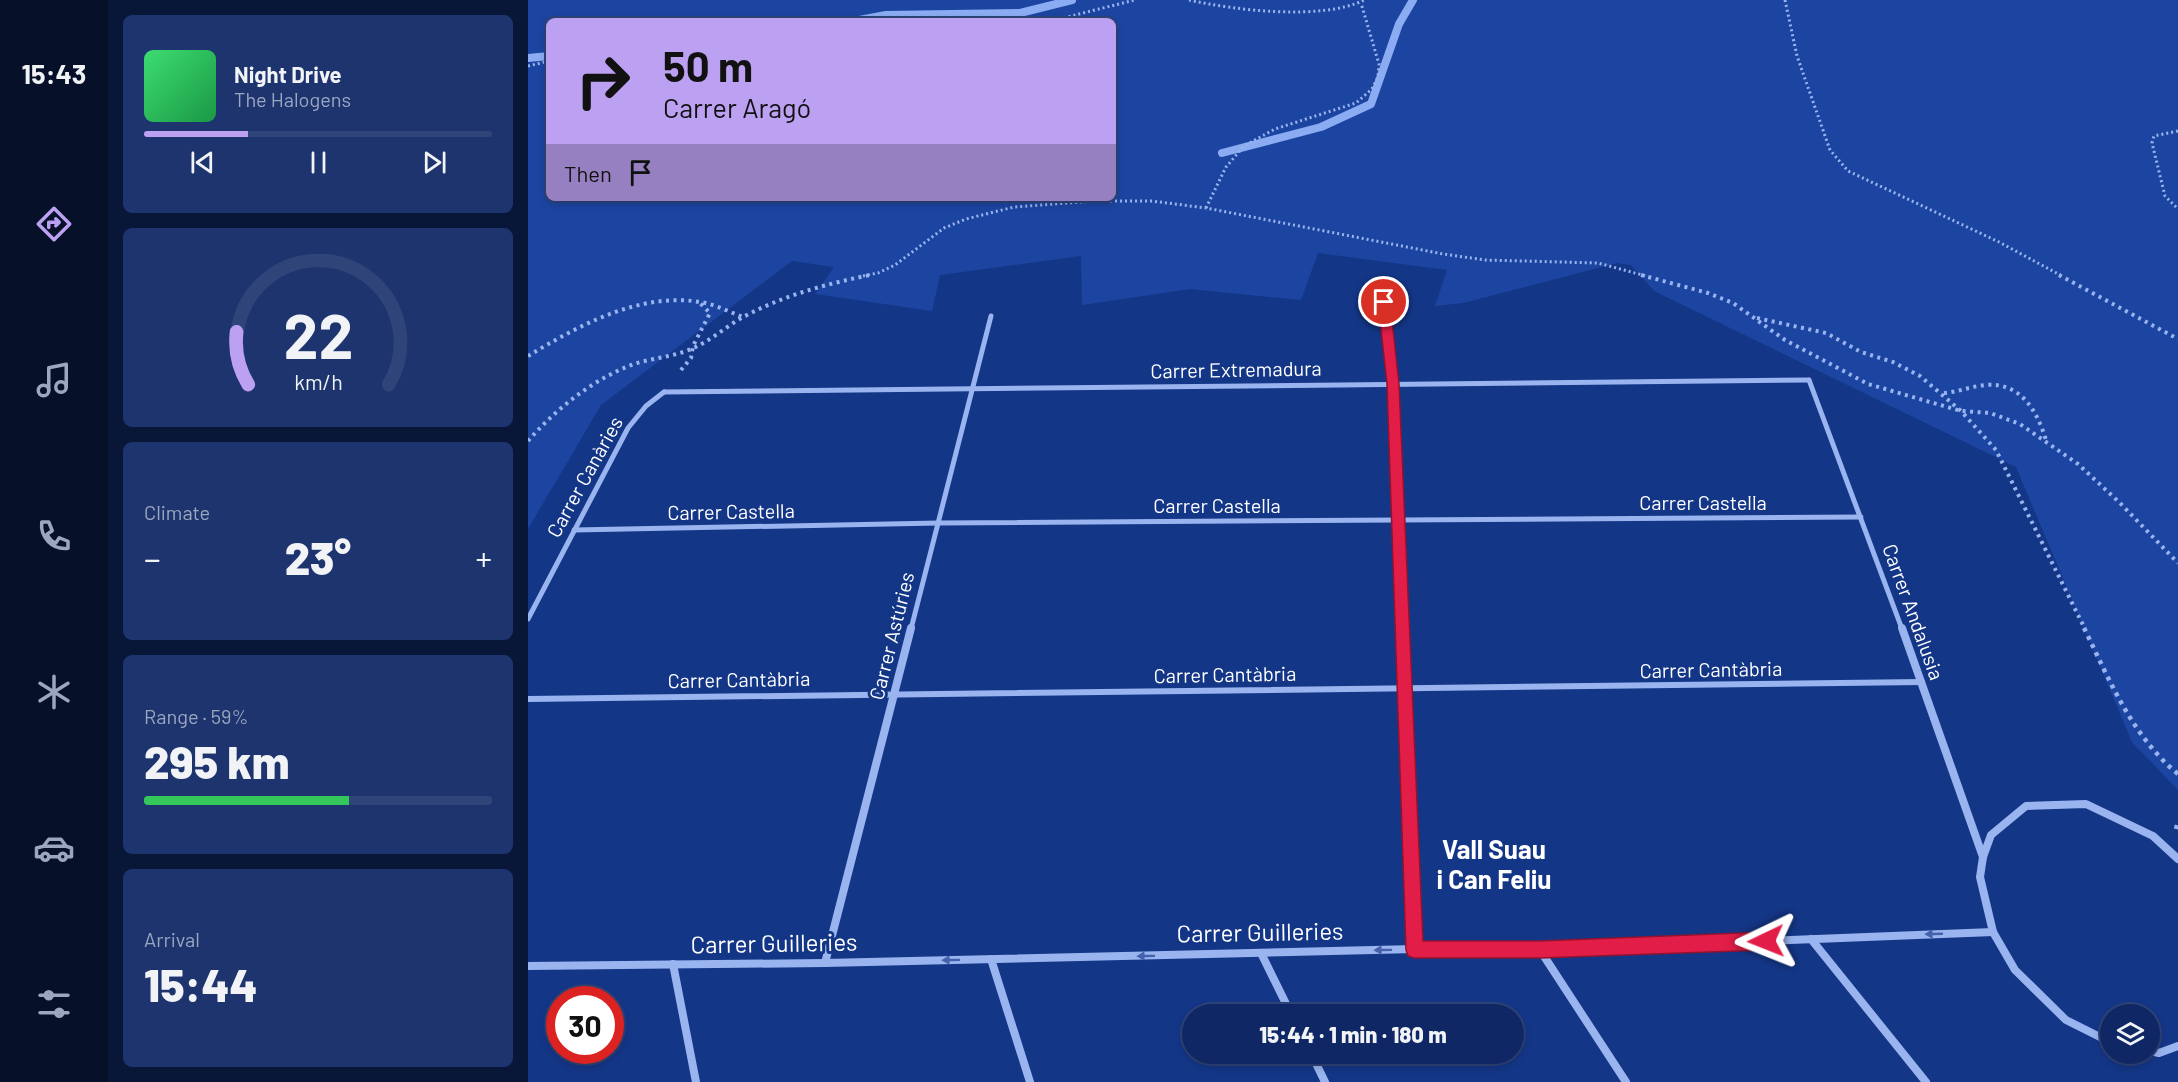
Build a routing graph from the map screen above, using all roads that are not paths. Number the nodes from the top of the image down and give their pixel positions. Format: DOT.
graph roads {
  1 [pos="1384,302"];
  2 [pos="991,316"];
  3 [pos="1809,380"];
  4 [pos="1393,384"];
  5 [pos="973,387"];
  6 [pos="664,392"];
  7 [pos="1861,517"];
  8 [pos="1398,519"];
  9 [pos="939,523"];
  10 [pos="574,530"];
  11 [pos="528,619"];
  12 [pos="1922,682"];
  13 [pos="1404,689"];
  14 [pos="894,695"];
  15 [pos="528,699"];
  16 [pos="1983,858"];
  17 [pos="2178,859"];
  18 [pos="1993,932"];
  19 [pos="1811,939"];
  20 [pos="1414,950"];
  21 [pos="1540,950"];
  22 [pos="1261,953"];
  23 [pos="991,959"];
  24 [pos="825,963"];
  25 [pos="673,964"];
  26 [pos="528,966"];
  27 [pos="1287,1004"];
  28 [pos="2100,1037"];
  29 [pos="2178,1046"];
  30 [pos="2160,1053"];
  31 [pos="1316,1064"];
  32 [pos="696,1082"];
  33 [pos="1030,1082"];
  34 [pos="1325,1082"];
  35 [pos="1626,1082"];
  36 [pos="1926,1082"];
  1 -- 4 [label="street"];
  2 -- 5 [label="street, Carrer Astúries"];
  3 -- 4 [label="street, Carrer Extremadura"];
  3 -- 7 [label="street, Carrer Andalusia"];
  4 -- 5 [label="street, Carrer Extremadura"];
  4 -- 8 [label="street"];
  5 -- 6 [label="street, Carrer Extremadura"];
  5 -- 9 [label="street, Carrer Astúries"];
  6 -- 10 [label="street, Carrer Canàries"];
  7 -- 8 [label="street, Carrer Castella"];
  7 -- 12 [label="street, Carrer Andalusia"];
  8 -- 9 [label="street, Carrer Castella"];
  8 -- 13 [label="street"];
  9 -- 10 [label="street, Carrer Castella"];
  9 -- 14 [label="street, Carrer Astúries"];
  10 -- 11 [label="street, Carrer Canàries"];
  12 -- 13 [label="street, Carrer Cantàbria"];
  12 -- 16 [label="street, Carrer Andalusia"];
  13 -- 14 [label="street, Carrer Cantàbria"];
  13 -- 20 [label="street"];
  14 -- 15 [label="street, Carrer Cantàbria"];
  14 -- 24 [label="street, Carrer Astúries"];
  16 -- 17 [label="street"];
  16 -- 18 [label="street"];
  18 -- 19 [label="street, Carrer Guilleries, one-way"];
  18 -- 28 [label="street"];
  19 -- 21 [label="street, Carrer Guilleries"];
  19 -- 36 [label="street"];
  20 -- 21 [label="street, Carrer Guilleries"];
  20 -- 22 [label="street, Carrer Guilleries, one-way"];
  21 -- 35 [label="street"];
  22 -- 23 [label="street, Carrer Guilleries, one-way"];
  22 -- 27 [label="street"];
  23 -- 24 [label="street, Carrer Guilleries, one-way"];
  23 -- 33 [label="street"];
  24 -- 25 [label="street, Carrer Guilleries"];
  25 -- 26 [label="street, Carrer Guilleries"];
  25 -- 32 [label="street"];
  29 -- 30 [label="street"];
  31 -- 34 [label="street"];
}
